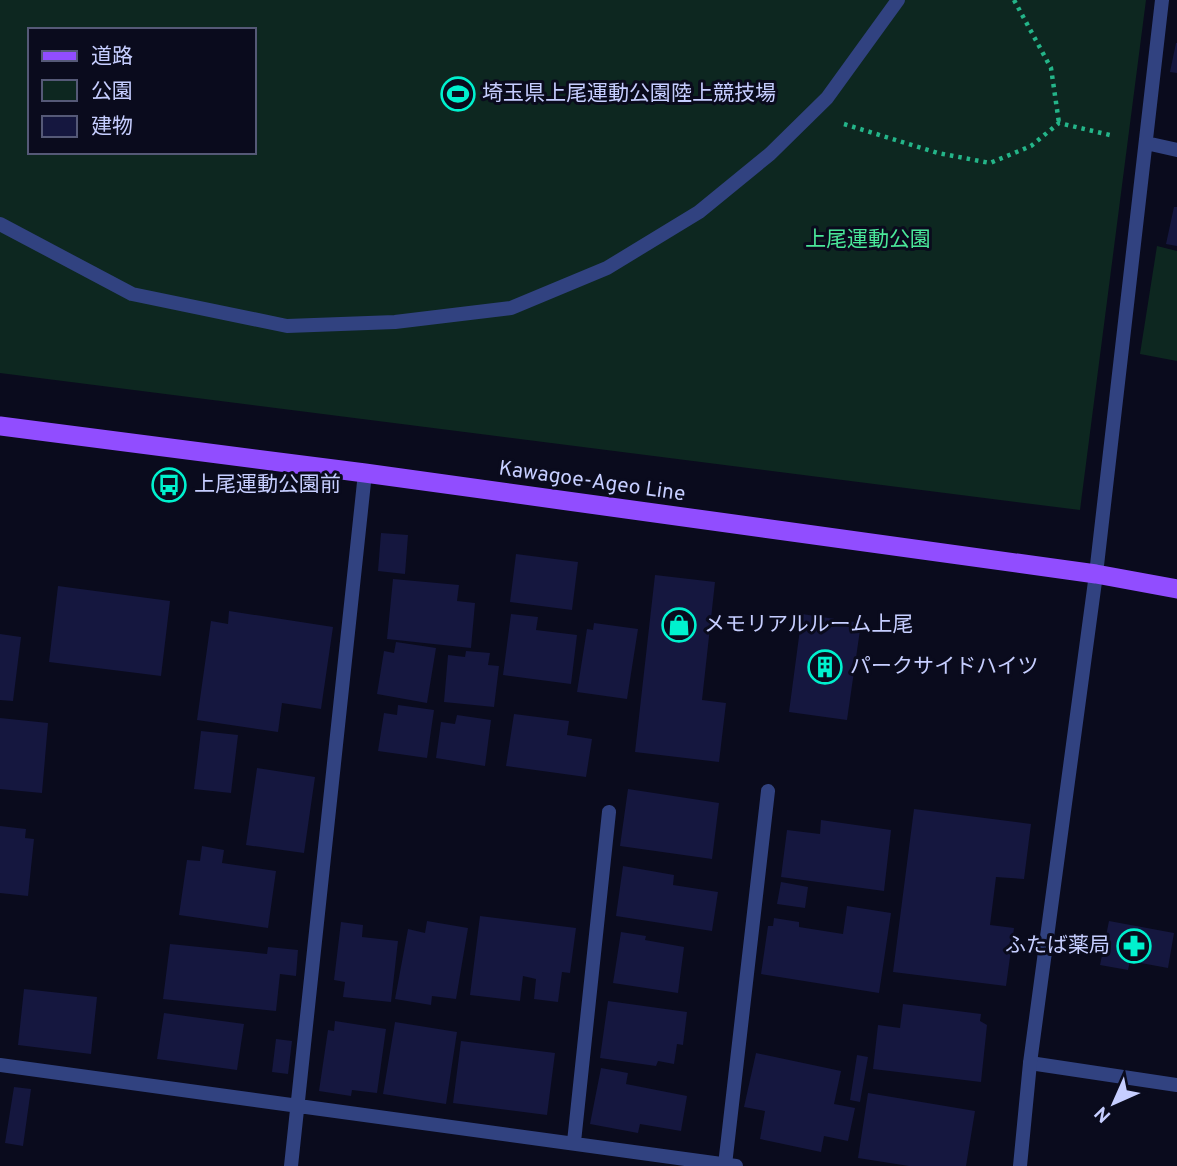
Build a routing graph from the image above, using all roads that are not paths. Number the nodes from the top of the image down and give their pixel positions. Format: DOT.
graph roads {
  1 [pos="898,0"];
  2 [pos="1162,0"];
  3 [pos="1146,143"];
  4 [pos="1177,150"];
  5 [pos="0,224"];
  6 [pos="0,426"];
  7 [pos="365,473"];
  8 [pos="1096,574"];
  9 [pos="1177,589"];
  10 [pos="768,791"];
  11 [pos="609,812"];
  12 [pos="1030,1063"];
  13 [pos="0,1065"];
  14 [pos="1177,1085"];
  15 [pos="297,1105"];
  16 [pos="574,1142"];
  17 [pos="653,1160"];
  18 [pos="730,1165"];
  19 [pos="291,1166"];
  20 [pos="1020,1166"];
  1 -- 5 [label="street"];
  2 -- 3 [label="street"];
  3 -- 4 [label="street"];
  3 -- 8 [label="street"];
  6 -- 7 [label="main road, Kawagoe-Ageo Line"];
  7 -- 8 [label="main road, Kawagoe-Ageo Line"];
  7 -- 15 [label="street"];
  8 -- 9 [label="main road, Kawagoe-Ageo Line"];
  8 -- 12 [label="street"];
  10 -- 18 [label="street"];
  11 -- 16 [label="street"];
  12 -- 14 [label="street"];
  12 -- 20 [label="street"];
  13 -- 15 [label="street"];
  15 -- 16 [label="street"];
  15 -- 19 [label="street"];
  16 -- 17 [label="street"];
  17 -- 18 [label="street"];
}
